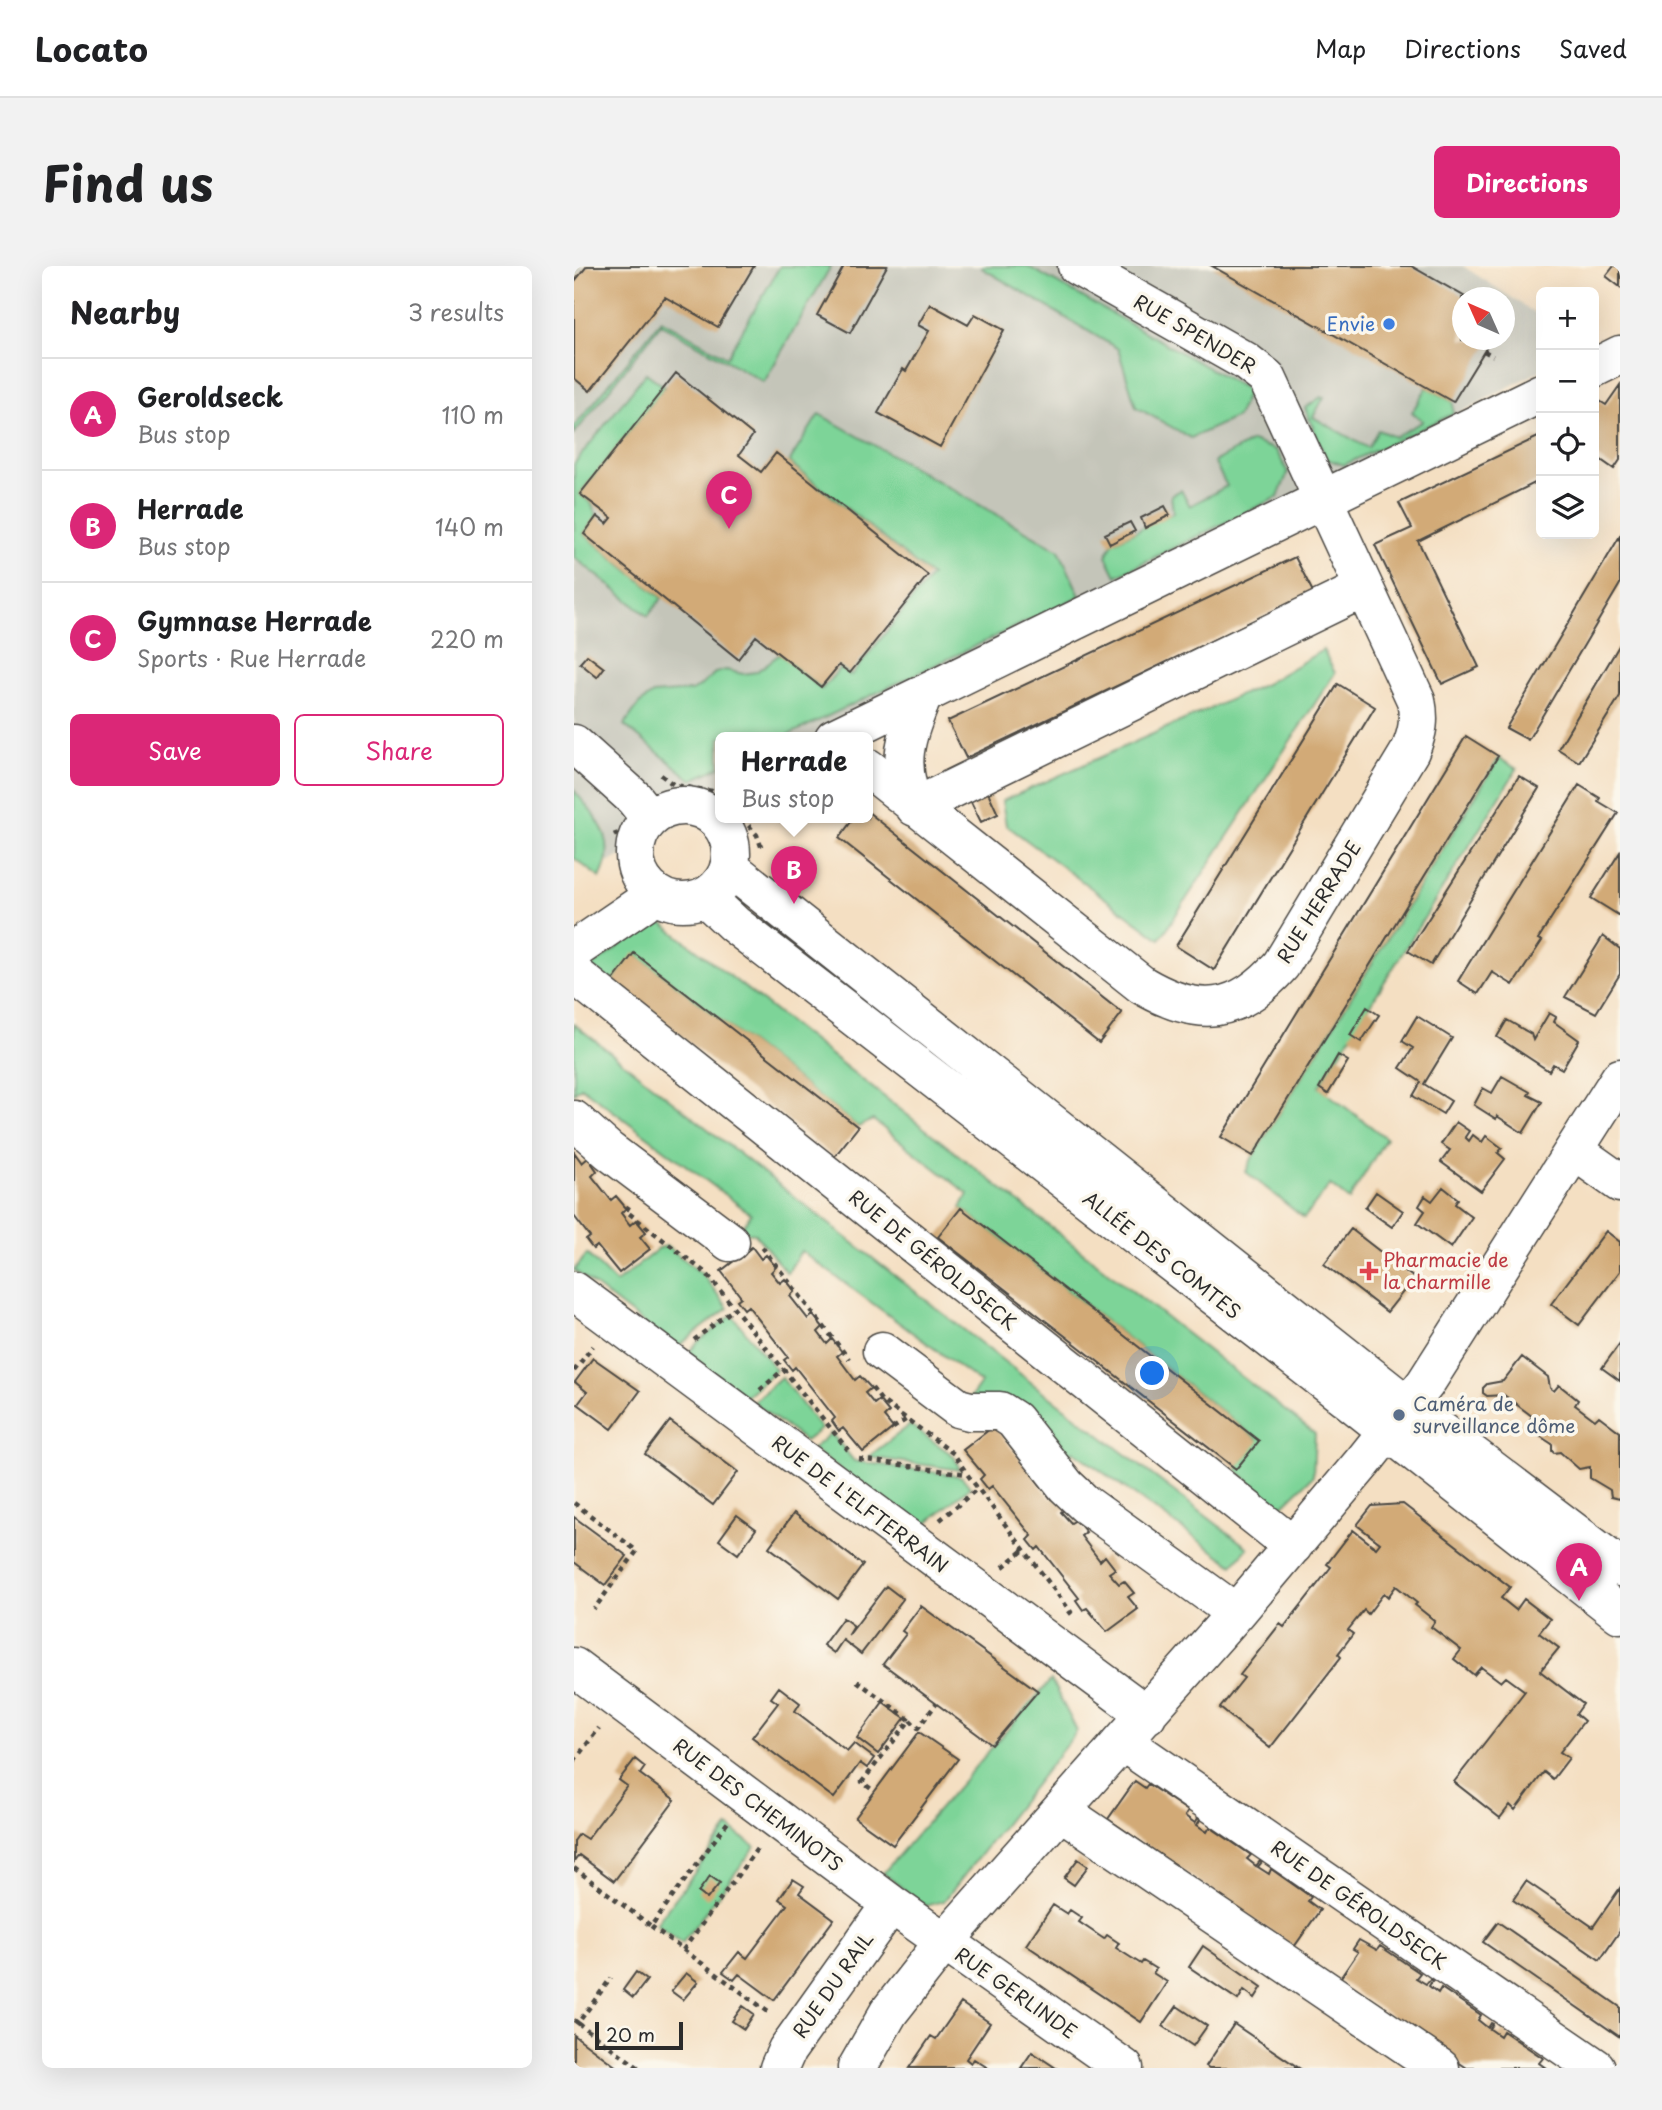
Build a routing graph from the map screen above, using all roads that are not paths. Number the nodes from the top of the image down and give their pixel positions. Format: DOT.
graph roads {
  1 [pos="1077,266"];
  2 [pos="1620,355"];
  3 [pos="1599,366"];
  4 [pos="1536,395"];
  5 [pos="1324,500"];
  6 [pos="1364,588"];
  7 [pos="923,695"];
  8 [pos="846,732"];
  9 [pos="574,744"];
  10 [pos="873,773"];
  11 [pos="915,807"];
  12 [pos="715,808"];
  13 [pos="650,818"];
  14 [pos="724,823"];
  15 [pos="730,868"];
  16 [pos="638,886"];
  17 [pos="705,897"];
  18 [pos="574,950"];
  19 [pos="574,974"];
  20 [pos="1620,1078"];
  21 [pos="574,1120"];
  22 [pos="1575,1151"];
  23 [pos="1620,1183"];
  24 [pos="730,1241"];
  25 [pos="574,1291"];
  26 [pos="866,1364"];
  27 [pos="1398,1418"];
  28 [pos="1293,1546"];
  29 [pos="1620,1567"];
  30 [pos="1236,1613"];
  31 [pos="1620,1614"];
  32 [pos="574,1667"];
  33 [pos="1135,1729"];
  34 [pos="1061,1811"];
  35 [pos="891,1904"];
  36 [pos="944,1942"];
  37 [pos="779,2068"];
  38 [pos="857,2068"];
  39 [pos="1124,2068"];
  40 [pos="1440,2068"];
  41 [pos="1596,2068"];
  1 -- 5 [label="street, RUE SPENDER"];
  2 -- 3 [label="street"];
  4 -- 5 [label="street"];
  5 -- 6 [label="street, RUE HERRADE"];
  5 -- 7 [label="street"];
  6 -- 11 [label="street"];
  6 -- 11 [label="street, RUE HERRADE"];
  7 -- 8 [label="street"];
  7 -- 11 [label="street"];
  9 -- 13 [label="street"];
  10 -- 11 [label="street, RUE HERRADE"];
  12 -- 13 [label="street"];
  13 -- 16 [label="street"];
  14 -- 15 [label="street"];
  15 -- 17 [label="street"];
  15 -- 27 [label="street, ALLÉE DES COMTES"];
  16 -- 17 [label="street"];
  16 -- 18 [label="street"];
  17 -- 27 [label="street, ALLÉE DES COMTES"];
  19 -- 28 [label="street, RUE DE GÉROLDSECK"];
  20 -- 22 [label="street"];
  21 -- 24 [label="street"];
  22 -- 23 [label="street"];
  22 -- 27 [label="street"];
  25 -- 33 [label="street, RUE DE L'ELFTERRAIN"];
  26 -- 30 [label="street"];
  27 -- 28 [label="street"];
  27 -- 29 [label="street, ALLÉE DES COMTES"];
  27 -- 31 [label="street, ALLÉE DES COMTES"];
  28 -- 30 [label="street"];
  30 -- 33 [label="street"];
  32 -- 35 [label="street, RUE DES CHEMINOTS"];
  33 -- 34 [label="street"];
  33 -- 41 [label="street, RUE DE GÉROLDSECK"];
  34 -- 36 [label="street"];
  34 -- 40 [label="street"];
  35 -- 36 [label="street, RUE DES CHEMINOTS"];
  35 -- 37 [label="street, RUE DU RAIL"];
  36 -- 38 [label="street"];
  36 -- 39 [label="street, RUE GERLINDE"];
}
